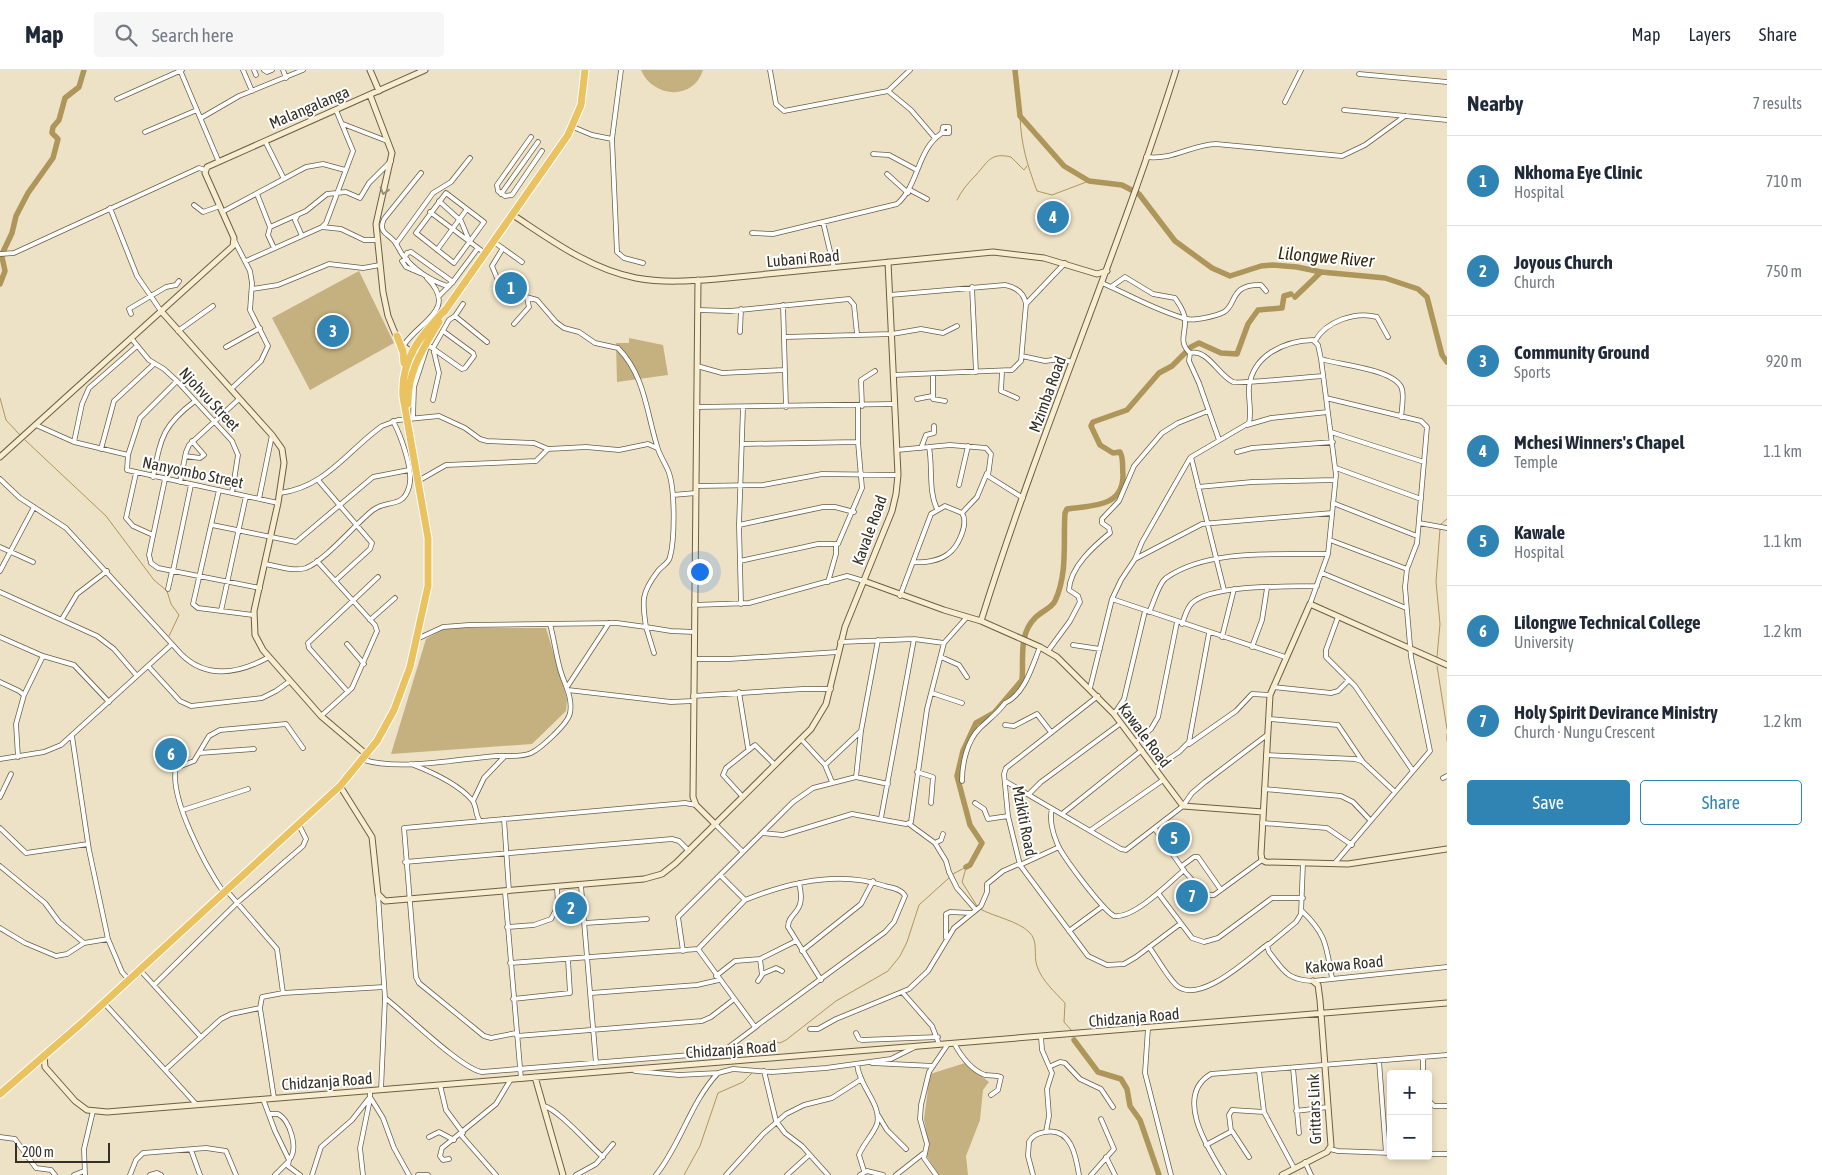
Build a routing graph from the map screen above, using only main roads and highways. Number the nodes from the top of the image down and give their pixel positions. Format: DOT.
graph roads {
  1 [pos="585,70"];
  2 [pos="445,310"];
  3 [pos="396,336"];
  4 [pos="416,344"];
  5 [pos="403,345"];
  6 [pos="403,384"];
  7 [pos="410,417"];
  8 [pos="0,1094"];
  1 -- 2 [label="highway"];
  2 -- 4 [label="highway"];
  2 -- 7 [label="highway"];
  3 -- 6 [label="highway"];
  4 -- 5 [label="highway"];
  4 -- 6 [label="highway"];
  6 -- 7 [label="highway"];
  7 -- 8 [label="highway"];
}
